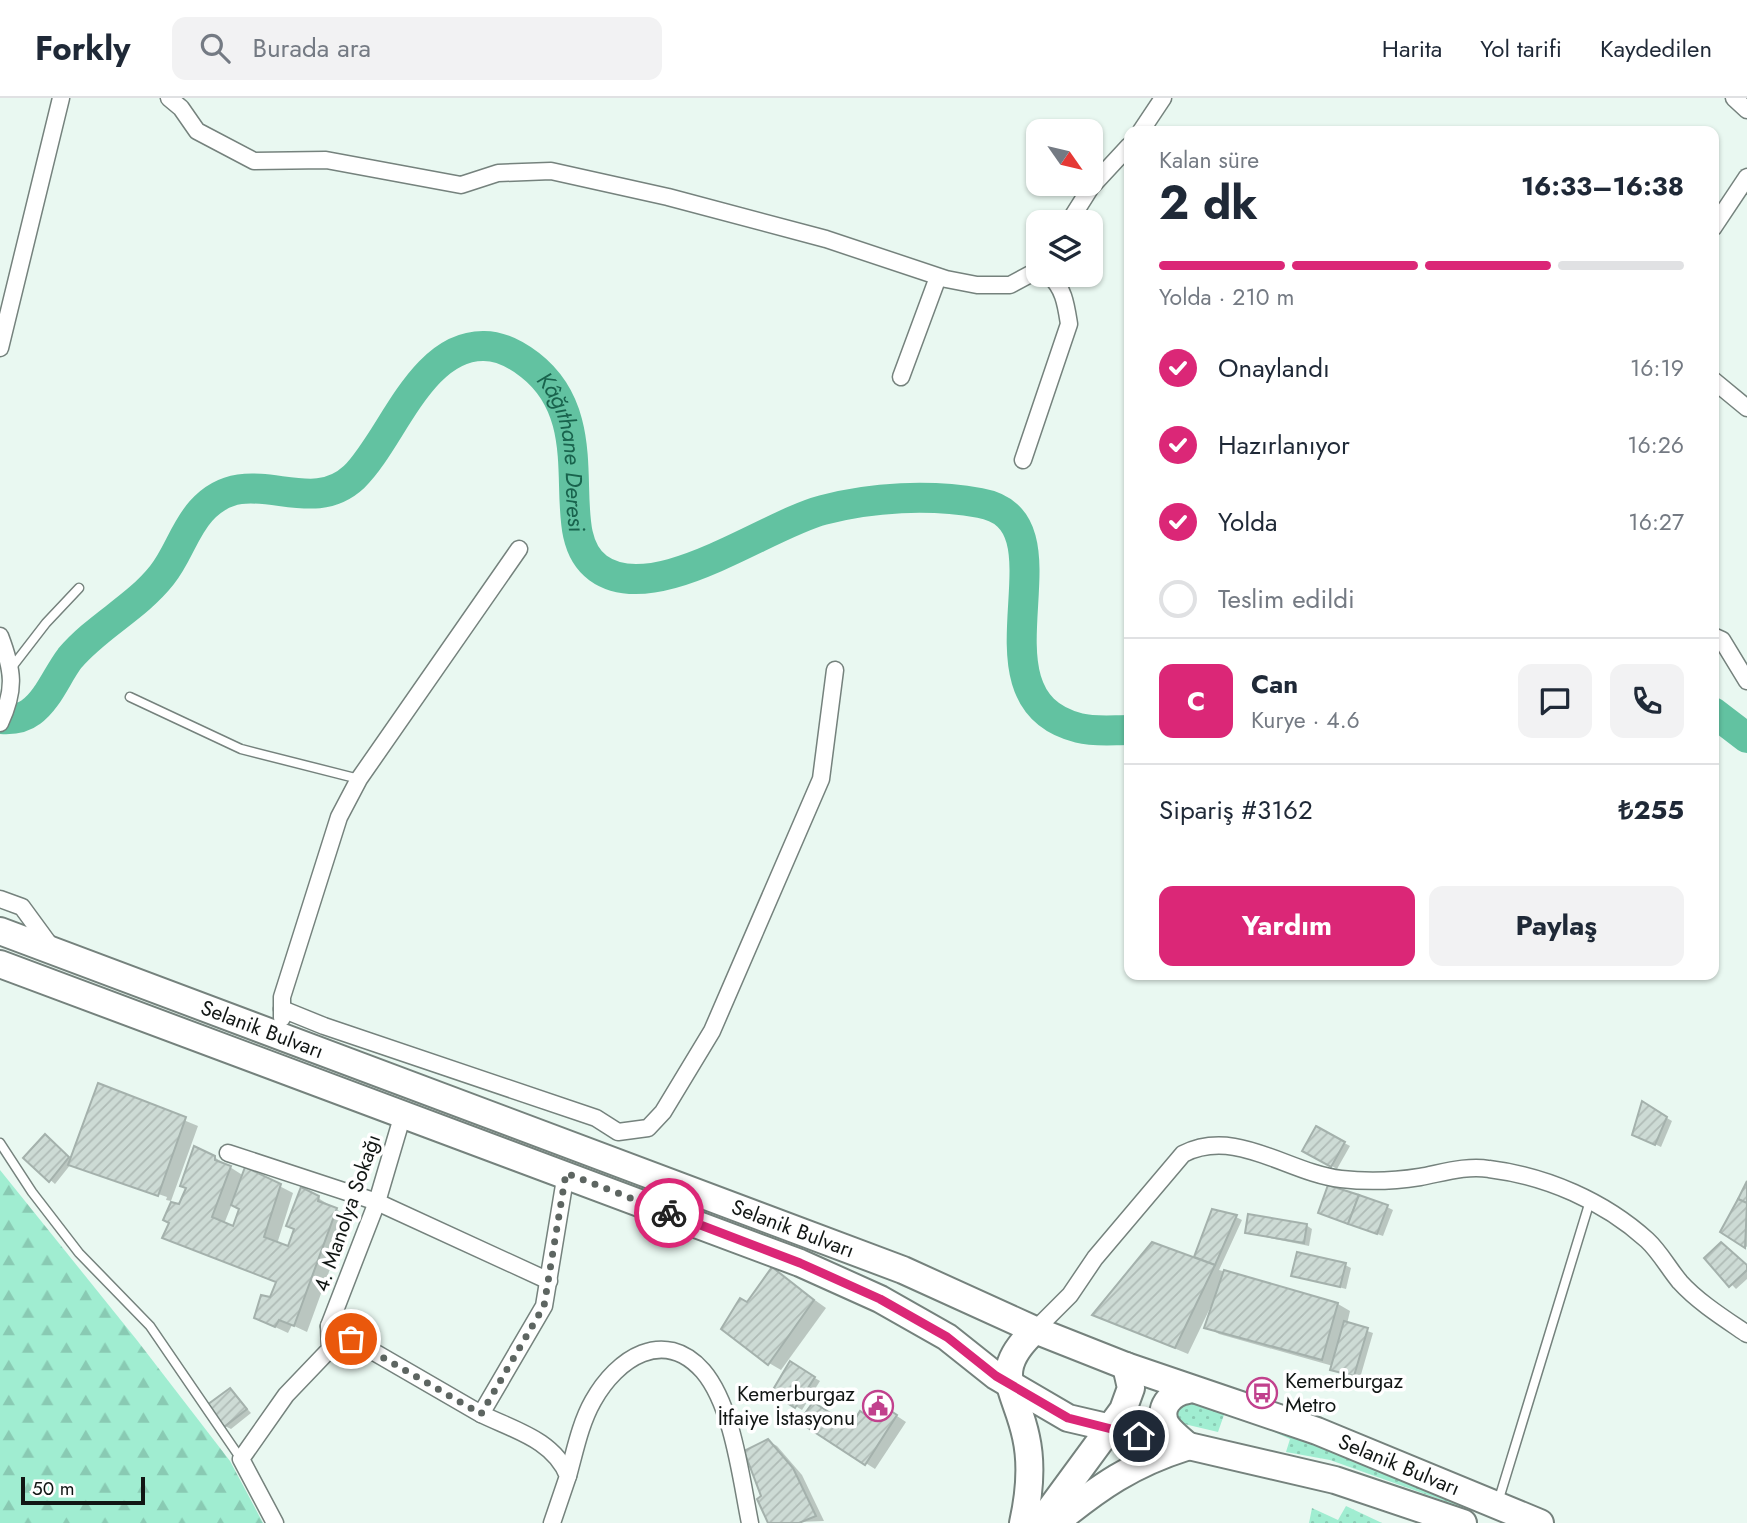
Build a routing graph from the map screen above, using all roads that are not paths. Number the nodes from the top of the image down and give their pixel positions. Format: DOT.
graph roads {
  1 [pos="61,98"];
  2 [pos="169,98"];
  3 [pos="1163,98"];
  4 [pos="1734,98"];
  5 [pos="1747,110"];
  6 [pos="1144,126"];
  7 [pos="1124,151"];
  8 [pos="1747,177"];
  9 [pos="1077,210"];
  10 [pos="1719,219"];
  11 [pos="1026,276"];
  12 [pos="938,277"];
  13 [pos="1059,287"];
  14 [pos="0,348"];
  15 [pos="901,377"];
  16 [pos="1719,385"];
  17 [pos="1747,408"];
  18 [pos="1023,460"];
  19 [pos="519,549"];
  20 [pos="79,588"];
  21 [pos="0,636"];
  22 [pos="1719,639"];
  23 [pos="12,667"];
  24 [pos="835,670"];
  25 [pos="1747,681"];
  26 [pos="130,697"];
  27 [pos="3,716"];
  28 [pos="359,779"];
  29 [pos="0,882"];
  30 [pos="1,900"];
  31 [pos="0,931"];
  32 [pos="52,948"];
  33 [pos="0,964"];
  34 [pos="282,1009"];
  35 [pos="243,1021"];
  36 [pos="283,1037"];
  37 [pos="232,1052"];
  38 [pos="403,1114"];
  39 [pos="0,1143"];
  40 [pos="228,1153"];
  41 [pos="566,1173"];
  42 [pos="1590,1201"];
  43 [pos="377,1202"];
  44 [pos="549,1281"];
  45 [pos="329,1326"];
  46 [pos="1035,1330"];
  47 [pos="1747,1334"];
  48 [pos="1126,1366"];
  49 [pos="1007,1383"];
  50 [pos="1188,1390"];
  51 [pos="481,1414"];
  52 [pos="1110,1430"];
  53 [pos="1188,1446"];
  54 [pos="241,1459"];
  55 [pos="569,1476"];
  56 [pos="1497,1505"];
  57 [pos="275,1523"];
  58 [pos="552,1523"];
  59 [pos="750,1523"];
  60 [pos="1023,1523"];
  61 [pos="1040,1523"];
  62 [pos="1055,1523"];
  63 [pos="1463,1523"];
  64 [pos="1540,1523"];
  1 -- 14 [label="street"];
  2 -- 12 [label="street"];
  3 -- 6 [label="street"];
  4 -- 5 [label="street"];
  7 -- 9 [label="street"];
  8 -- 10 [label="street"];
  11 -- 12 [label="street"];
  12 -- 15 [label="street"];
  13 -- 18 [label="street"];
  16 -- 17 [label="street"];
  19 -- 28 [label="street"];
  20 -- 23 [label="lane"];
  21 -- 23 [label="street"];
  22 -- 25 [label="street"];
  23 -- 27 [label="street"];
  24 -- 34 [label="street"];
  26 -- 28 [label="lane"];
  28 -- 34 [label="street"];
  29 -- 30 [label="street"];
  30 -- 32 [label="street"];
  31 -- 32 [label="main road, Selanik Bulvarı"];
  32 -- 35 [label="main road, Selanik Bulvarı"];
  33 -- 37 [label="main road, Selanik Bulvarı"];
  34 -- 36 [label="street"];
  35 -- 36 [label="main road, Selanik Bulvarı"];
  35 -- 37 [label="main road"];
  36 -- 46 [label="main road, Selanik Bulvarı"];
  37 -- 38 [label="main road, Selanik Bulvarı"];
  38 -- 41 [label="main road, Selanik Bulvarı"];
  38 -- 43 [label="street, 4. Manolya Sokağı"];
  39 -- 54 [label="lane"];
  40 -- 43 [label="street"];
  41 -- 44 [label="street"];
  41 -- 49 [label="main road, Selanik Bulvarı"];
  42 -- 46 [label="street"];
  42 -- 47 [label="street"];
  42 -- 56 [label="lane"];
  43 -- 44 [label="street"];
  43 -- 45 [label="street, 4. Manolya Sokağı"];
  44 -- 51 [label="street"];
  45 -- 51 [label="street"];
  45 -- 54 [label="street, 4. Manolya Sokağı"];
  46 -- 48 [label="main road, Selanik Bulvarı"];
  46 -- 49 [label="main road"];
  48 -- 50 [label="main road, Selanik Bulvarı"];
  48 -- 52 [label="main road"];
  49 -- 52 [label="main road, Selanik Bulvarı"];
  49 -- 60 [label="main road"];
  50 -- 53 [label="main road"];
  50 -- 56 [label="main road, Selanik Bulvarı"];
  51 -- 55 [label="street"];
  52 -- 53 [label="main road, Selanik Bulvarı"];
  52 -- 61 [label="main road"];
  53 -- 62 [label="main road"];
  53 -- 63 [label="main road, Selanik Bulvarı"];
  54 -- 57 [label="street"];
  55 -- 58 [label="street"];
  55 -- 59 [label="street"];
  56 -- 64 [label="main road, Selanik Bulvarı"];
}
